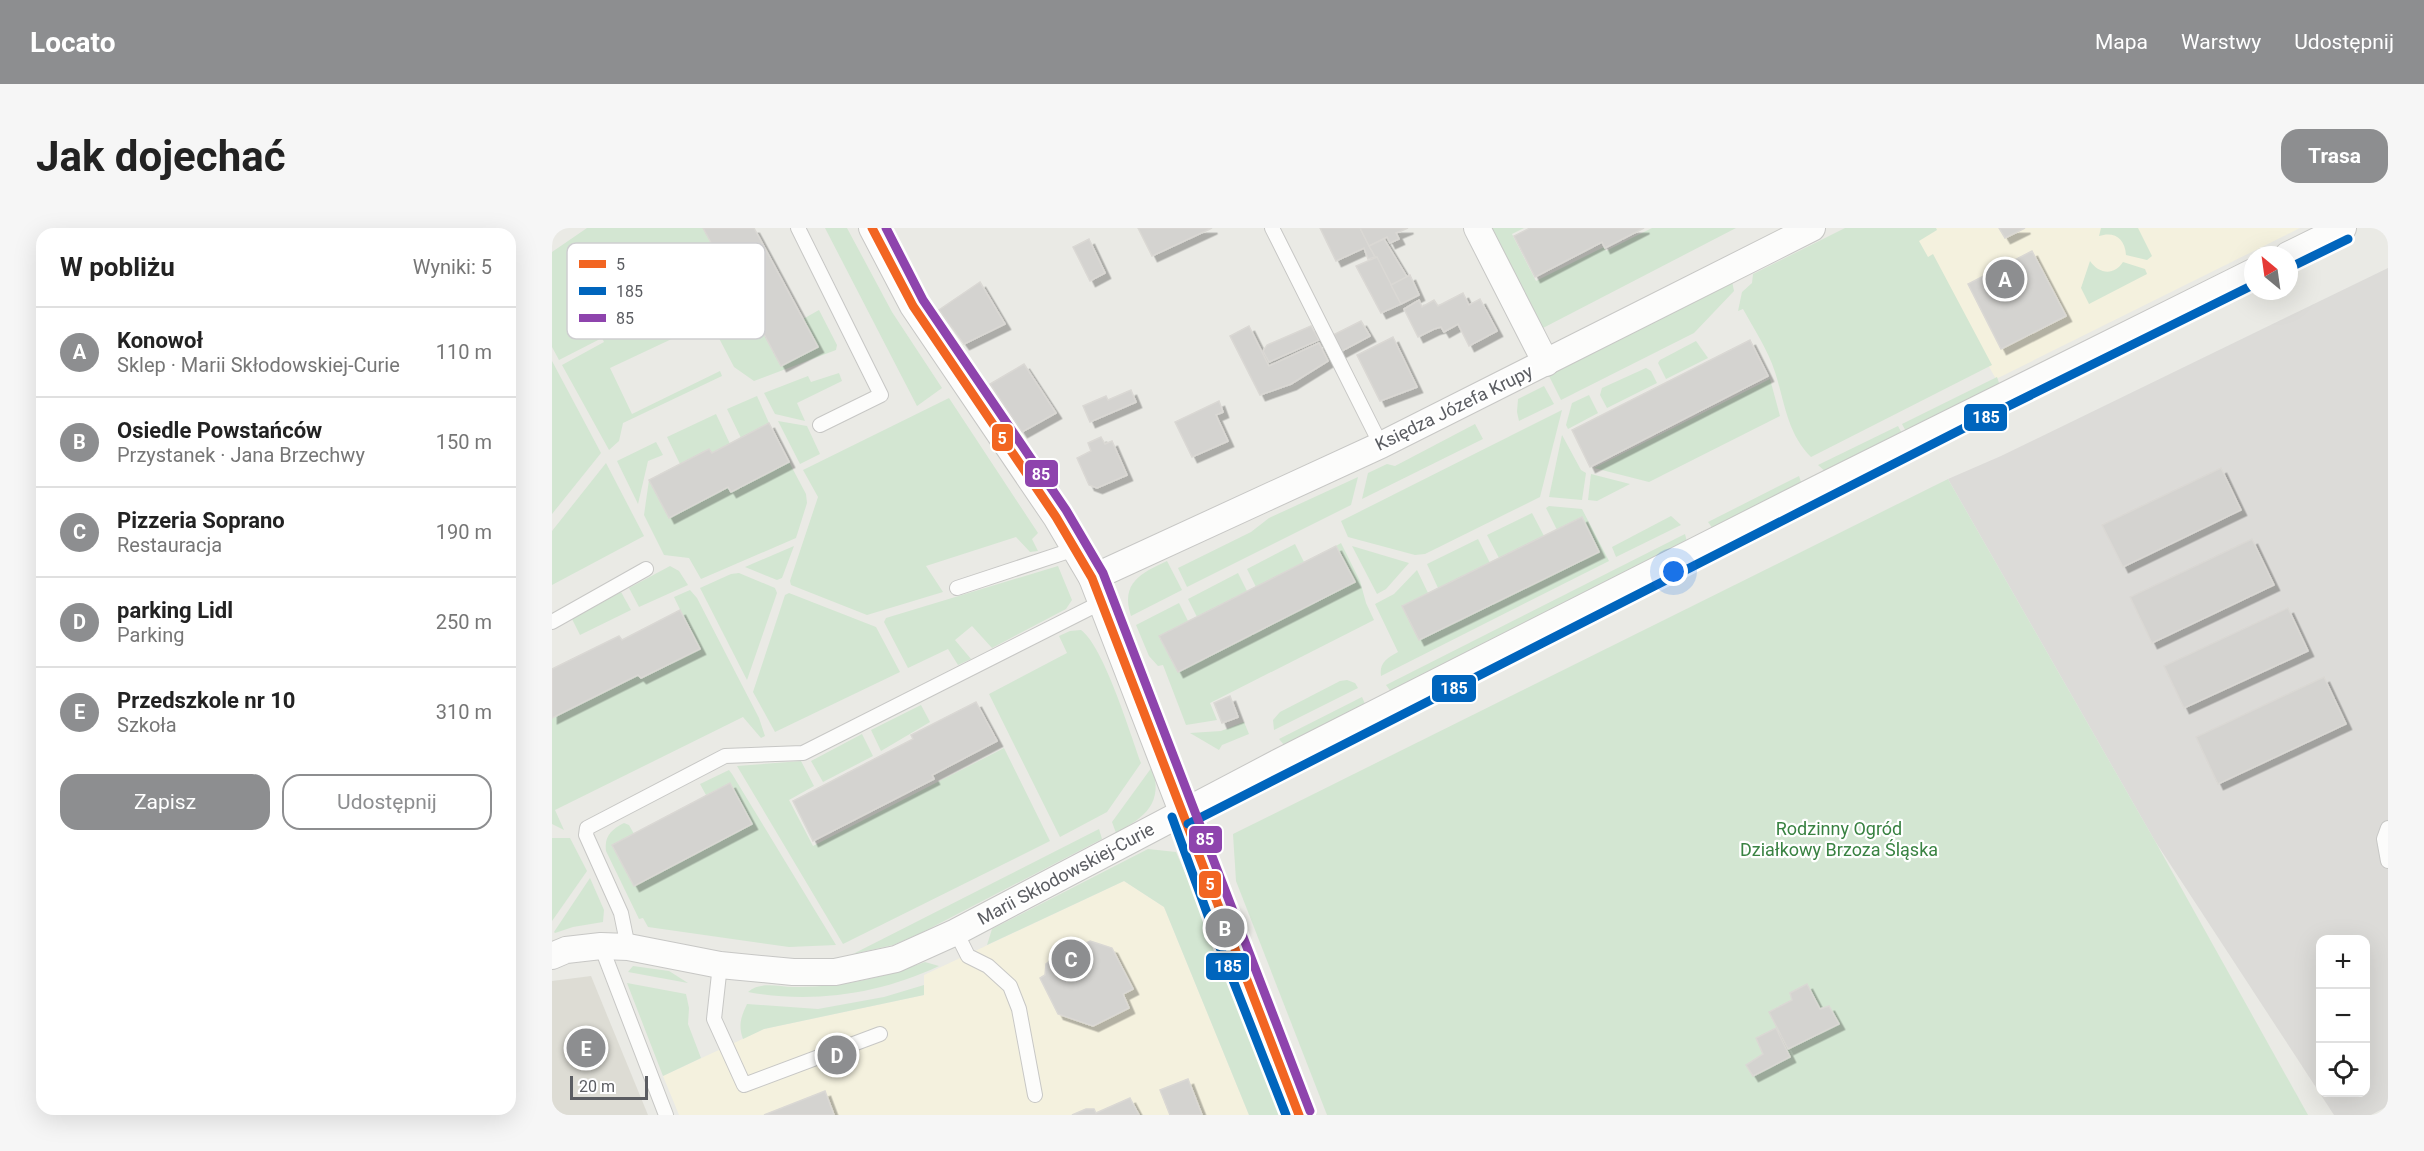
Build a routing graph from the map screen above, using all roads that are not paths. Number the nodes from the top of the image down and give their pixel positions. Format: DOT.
graph roads {
  1 [pos="798,228"];
  2 [pos="872,228"];
  3 [pos="1272,228"];
  4 [pos="1477,228"];
  5 [pos="1812,228"];
  6 [pos="2343,228"];
  7 [pos="2298,250"];
  8 [pos="2244,277"];
  9 [pos="1546,363"];
  10 [pos="820,425"];
  11 [pos="1381,445"];
  12 [pos="1075,549"];
  13 [pos="646,569"];
  14 [pos="1092,578"];
  15 [pos="957,588"];
  16 [pos="1102,602"];
  17 [pos="552,622"];
  18 [pos="1183,813"];
  19 [pos="2388,828"];
  20 [pos="2388,861"];
  21 [pos="956,932"];
  22 [pos="601,946"];
  23 [pos="628,947"];
  24 [pos="552,956"];
  25 [pos="720,965"];
  26 [pos="880,1034"];
  27 [pos="1035,1095"];
  28 [pos="666,1115"];
  29 [pos="1299,1115"];
  1 -- 10 [label="lane"];
  2 -- 12 [label="street"];
  3 -- 11 [label="lane"];
  4 -- 9 [label="street"];
  5 -- 9 [label="street, Księdza Józefa Krupy"];
  6 -- 7 [label="street"];
  8 -- 18 [label="street, Marii Skłodowskiej-Curie"];
  9 -- 11 [label="street, Księdza Józefa Krupy"];
  11 -- 14 [label="street, Księdza Józefa Krupy"];
  12 -- 14 [label="street"];
  12 -- 15 [label="lane"];
  13 -- 17 [label="lane"];
  14 -- 16 [label="street"];
  16 -- 18 [label="street"];
  16 -- 23 [label="lane"];
  18 -- 21 [label="street, Marii Skłodowskiej-Curie"];
  18 -- 29 [label="street"];
  19 -- 20 [label="lane"];
  21 -- 25 [label="street, Marii Skłodowskiej-Curie"];
  21 -- 27 [label="lane"];
  22 -- 23 [label="street, Marii Skłodowskiej-Curie"];
  22 -- 24 [label="street, Marii Skłodowskiej-Curie"];
  22 -- 28 [label="lane"];
  23 -- 25 [label="street, Marii Skłodowskiej-Curie"];
  25 -- 26 [label="lane"];
}
